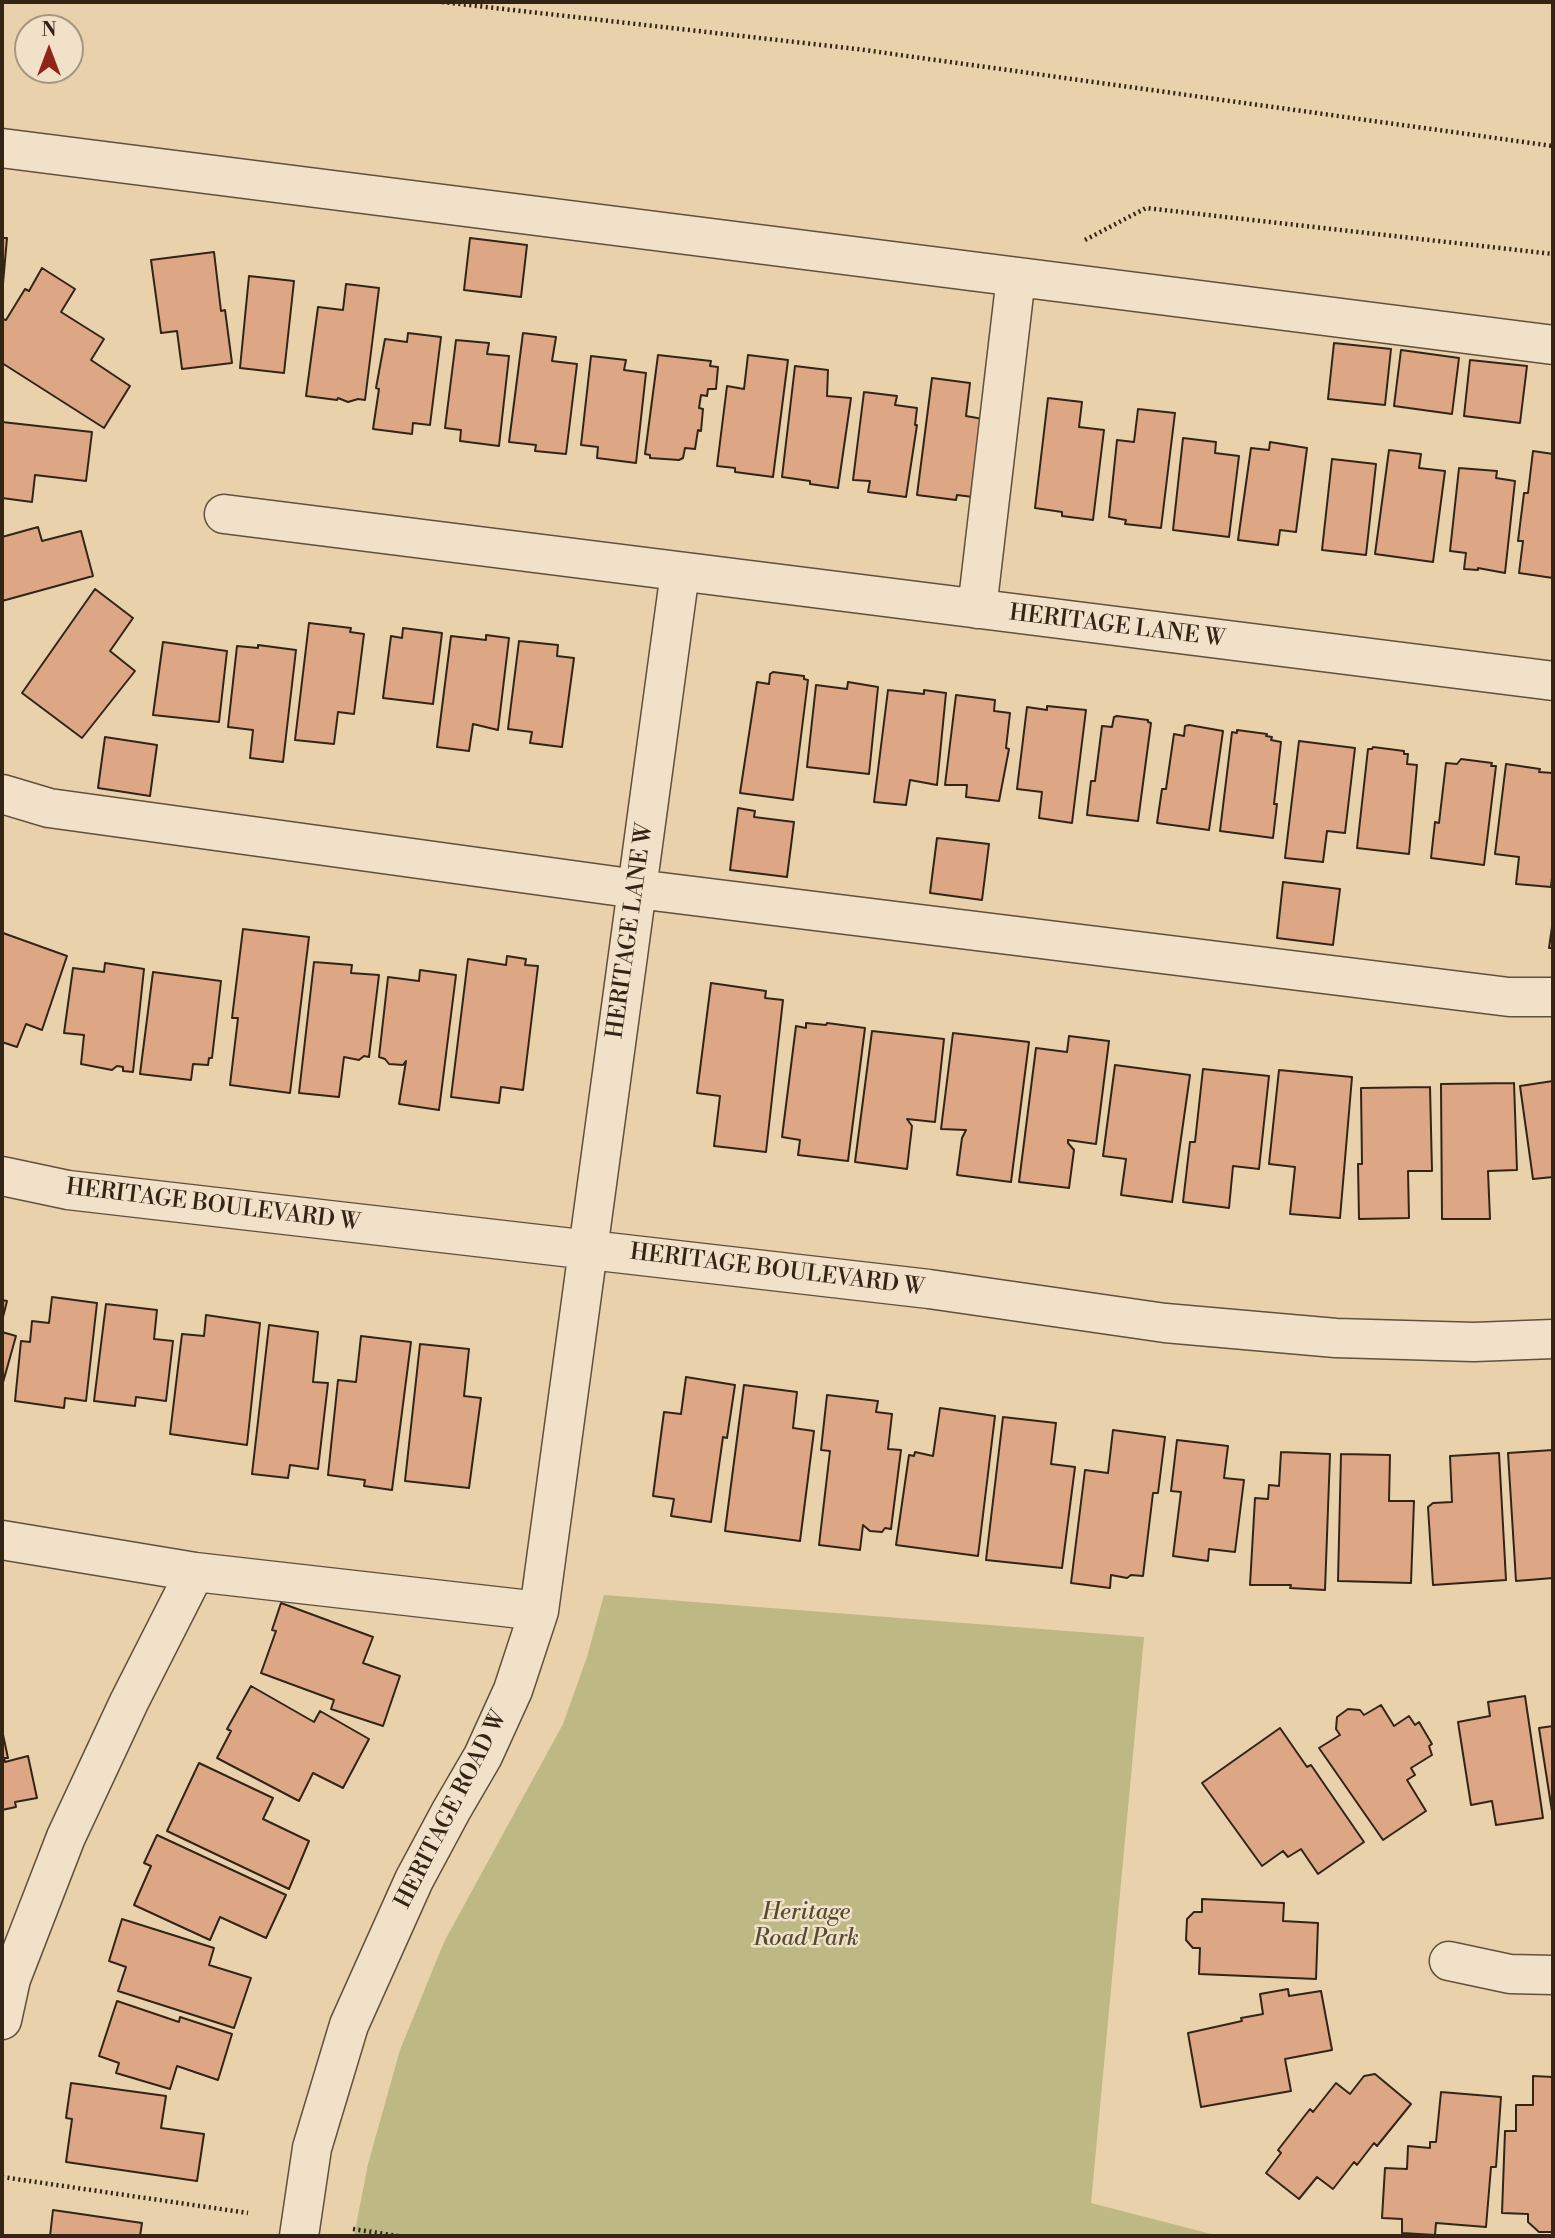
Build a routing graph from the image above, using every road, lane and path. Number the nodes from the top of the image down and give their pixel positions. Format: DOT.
graph roads {
  1 [pos="442,2"];
  2 [pos="1553,146"];
  3 [pos="2,148"];
  4 [pos="1075,246"];
  5 [pos="1553,254"];
  6 [pos="1016,277"];
  7 [pos="1553,345"];
  8 [pos="225,513"];
  9 [pos="680,572"];
  10 [pos="977,609"];
  11 [pos="1553,681"];
  12 [pos="2,794"];
  13 [pos="637,889"];
  14 [pos="1553,997"];
  15 [pos="2,1176"];
  16 [pos="588,1249"];
  17 [pos="1553,1339"];
  18 [pos="2,1541"];
  19 [pos="195,1572"];
  20 [pos="538,1611"];
  21 [pos="1449,1961"];
  22 [pos="1553,1975"];
  23 [pos="2,2020"];
  24 [pos="2,2177"];
  25 [pos="248,2213"];
  26 [pos="353,2229"];
  27 [pos="299,2236"];
  28 [pos="398,2236"];
  1 -- 2 [label="path"];
  3 -- 6 [label="street"];
  4 -- 5 [label="path"];
  6 -- 7 [label="street"];
  6 -- 10 [label="street"];
  8 -- 9 [label="street, HERITAGE LANE W"];
  9 -- 10 [label="street, HERITAGE LANE W"];
  9 -- 13 [label="street, HERITAGE LANE W"];
  10 -- 11 [label="street, HERITAGE LANE W"];
  12 -- 13 [label="street"];
  13 -- 14 [label="street"];
  13 -- 16 [label="street, HERITAGE LANE W"];
  15 -- 16 [label="street, HERITAGE BOULEVARD W"];
  16 -- 17 [label="street, HERITAGE BOULEVARD W"];
  16 -- 20 [label="street, HERITAGE ROAD W"];
  18 -- 19 [label="street"];
  19 -- 20 [label="street"];
  19 -- 23 [label="street"];
  20 -- 27 [label="street, HERITAGE ROAD W"];
  21 -- 22 [label="street"];
  24 -- 25 [label="path"];
  26 -- 28 [label="path"];
}
